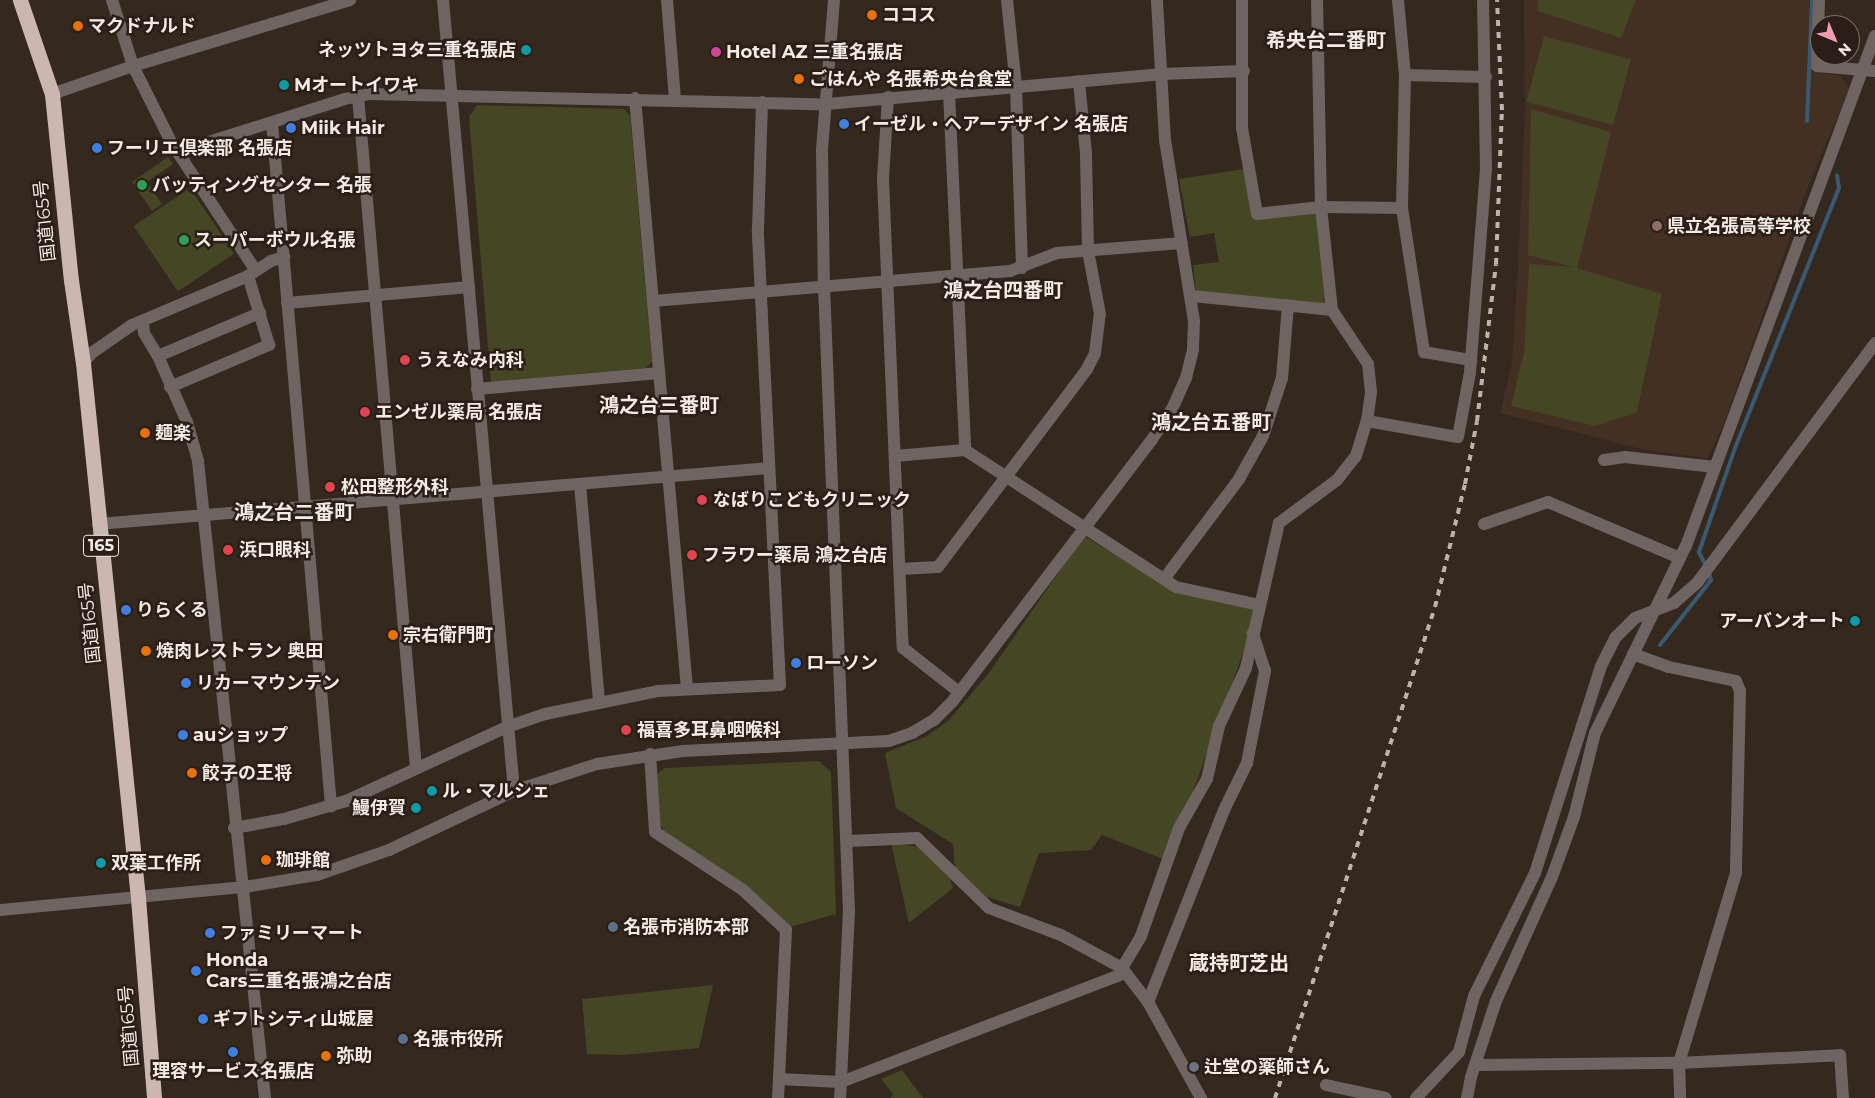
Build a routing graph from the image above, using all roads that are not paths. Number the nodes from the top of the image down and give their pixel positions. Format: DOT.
graph roads {
  1 [pos="20,0"];
  2 [pos="112,0"];
  3 [pos="350,0"];
  4 [pos="443,0"];
  5 [pos="667,0"];
  6 [pos="834,0"];
  7 [pos="1006,0"];
  8 [pos="1157,0"];
  9 [pos="1242,0"];
  10 [pos="1317,0"];
  11 [pos="1398,0"];
  12 [pos="1483,0"];
  13 [pos="1819,0"];
  14 [pos="1875,36"];
  15 [pos="133,66"];
  16 [pos="1244,70"];
  17 [pos="1869,70"];
  18 [pos="1161,74"];
  19 [pos="1404,75"];
  20 [pos="1486,77"];
  21 [pos="1079,81"];
  22 [pos="1016,86"];
  23 [pos="949,92"];
  24 [pos="52,94"];
  25 [pos="453,94"];
  26 [pos="358,96"];
  27 [pos="888,97"];
  28 [pos="635,98"];
  29 [pos="675,100"];
  30 [pos="762,102"];
  31 [pos="827,104"];
  32 [pos="272,123"];
  33 [pos="177,152"];
  34 [pos="1321,207"];
  35 [pos="1402,208"];
  36 [pos="1182,243"];
  37 [pos="1088,251"];
  38 [pos="284,258"];
  39 [pos="1022,268"];
  40 [pos="252,274"];
  41 [pos="957,275"];
  42 [pos="886,282"];
  43 [pos="824,286"];
  44 [pos="469,287"];
  45 [pos="762,292"];
  46 [pos="376,296"];
  47 [pos="1192,296"];
  48 [pos="652,301"];
  49 [pos="288,303"];
  50 [pos="1288,305"];
  51 [pos="1332,310"];
  52 [pos="260,313"];
  53 [pos="143,322"];
  54 [pos="1875,343"];
  55 [pos="158,356"];
  56 [pos="1471,360"];
  57 [pos="83,363"];
  58 [pos="659,373"];
  59 [pos="170,387"];
  60 [pos="477,389"];
  61 [pos="1367,421"];
  62 [pos="965,450"];
  63 [pos="895,456"];
  64 [pos="1604,460"];
  65 [pos="1714,467"];
  66 [pos="769,468"];
  67 [pos="668,476"];
  68 [pos="1005,477"];
  69 [pos="580,484"];
  70 [pos="487,491"];
  71 [pos="393,500"];
  72 [pos="305,507"];
  73 [pos="203,515"];
  74 [pos="98,524"];
  75 [pos="1484,524"];
  76 [pos="1083,528"];
  77 [pos="1680,558"];
  78 [pos="900,569"];
  79 [pos="1164,579"];
  80 [pos="1260,605"];
  81 [pos="1657,610"];
  82 [pos="1253,633"];
  83 [pos="1632,654"];
  84 [pos="687,689"];
  85 [pos="959,692"];
  86 [pos="599,701"];
  87 [pos="507,728"];
  88 [pos="844,744"];
  89 [pos="650,754"];
  90 [pos="416,769"];
  91 [pos="514,791"];
  92 [pos="331,806"];
  93 [pos="234,828"];
  94 [pos="848,841"];
  95 [pos="245,887"];
  96 [pos="138,898"];
  97 [pos="0,910"];
  98 [pos="1124,970"];
  99 [pos="1148,1002"];
  100 [pos="1679,1063"];
  101 [pos="1476,1065"];
  102 [pos="779,1079"];
  103 [pos="841,1082"];
  104 [pos="1326,1085"];
  105 [pos="154,1098"];
  106 [pos="265,1098"];
  107 [pos="778,1098"];
  108 [pos="840,1098"];
  109 [pos="1201,1098"];
  110 [pos="1386,1098"];
  111 [pos="1416,1098"];
  112 [pos="1467,1098"];
  113 [pos="1680,1098"];
  114 [pos="1843,1098"];
  1 -- 24 [label="highway, 国道165号 / 165"];
  2 -- 15 [label="street"];
  3 -- 15 [label="street"];
  4 -- 25 [label="street"];
  5 -- 29 [label="street"];
  6 -- 31 [label="street"];
  7 -- 22 [label="street"];
  8 -- 18 [label="street"];
  9 -- 16 [label="street"];
  10 -- 34 [label="street"];
  11 -- 19 [label="street"];
  12 -- 20 [label="street"];
  13 -- 17 [label="street"];
  14 -- 17 [label="street"];
  15 -- 24 [label="street"];
  15 -- 33 [label="street"];
  16 -- 18 [label="street"];
  16 -- 34 [label="street"];
  17 -- 65 [label="street"];
  18 -- 21 [label="street"];
  18 -- 36 [label="street"];
  19 -- 20 [label="street"];
  19 -- 35 [label="street"];
  20 -- 56 [label="street"];
  21 -- 22 [label="street"];
  21 -- 37 [label="street"];
  22 -- 23 [label="street"];
  22 -- 39 [label="street"];
  23 -- 27 [label="street"];
  23 -- 41 [label="street"];
  24 -- 57 [label="highway, 国道165号 / 165"];
  25 -- 26 [label="street"];
  25 -- 28 [label="street"];
  25 -- 44 [label="street"];
  26 -- 32 [label="street"];
  26 -- 46 [label="street"];
  27 -- 31 [label="street"];
  27 -- 42 [label="street"];
  28 -- 29 [label="street"];
  28 -- 48 [label="street"];
  29 -- 30 [label="street"];
  30 -- 31 [label="street"];
  30 -- 45 [label="street"];
  31 -- 43 [label="street"];
  32 -- 33 [label="street"];
  32 -- 38 [label="street"];
  33 -- 40 [label="street"];
  34 -- 35 [label="street"];
  34 -- 51 [label="street"];
  35 -- 56 [label="street"];
  36 -- 37 [label="street"];
  36 -- 47 [label="street"];
  37 -- 39 [label="street"];
  37 -- 68 [label="street"];
  38 -- 40 [label="street"];
  38 -- 49 [label="street"];
  39 -- 41 [label="street"];
  40 -- 52 [label="street"];
  40 -- 53 [label="street"];
  41 -- 42 [label="street"];
  41 -- 62 [label="street"];
  42 -- 43 [label="street"];
  42 -- 63 [label="street"];
  43 -- 45 [label="street"];
  43 -- 88 [label="street"];
  44 -- 46 [label="street"];
  44 -- 60 [label="street"];
  45 -- 48 [label="street"];
  45 -- 66 [label="street"];
  46 -- 49 [label="street"];
  46 -- 71 [label="street"];
  47 -- 50 [label="street"];
  47 -- 76 [label="street"];
  48 -- 58 [label="street"];
  49 -- 72 [label="street"];
  50 -- 51 [label="street"];
  50 -- 79 [label="street"];
  51 -- 61 [label="street"];
  52 -- 55 [label="street"];
  52 -- 59 [label="street"];
  53 -- 55 [label="street"];
  53 -- 57 [label="street"];
  54 -- 81 [label="street"];
  55 -- 59 [label="street"];
  56 -- 61 [label="street"];
  57 -- 74 [label="highway, 国道165号 / 165"];
  58 -- 60 [label="street"];
  58 -- 67 [label="street"];
  59 -- 73 [label="street"];
  60 -- 70 [label="street"];
  61 -- 80 [label="street"];
  62 -- 63 [label="street"];
  62 -- 68 [label="street"];
  63 -- 78 [label="street"];
  64 -- 65 [label="street"];
  65 -- 77 [label="street"];
  66 -- 67 [label="street"];
  66 -- 84 [label="street"];
  67 -- 69 [label="street"];
  67 -- 84 [label="street"];
  68 -- 76 [label="street"];
  68 -- 78 [label="street"];
  69 -- 70 [label="street"];
  69 -- 86 [label="street"];
  70 -- 71 [label="street"];
  70 -- 87 [label="street"];
  71 -- 72 [label="street"];
  71 -- 90 [label="street"];
  72 -- 73 [label="street"];
  72 -- 92 [label="street"];
  73 -- 74 [label="street"];
  73 -- 93 [label="street"];
  74 -- 96 [label="highway, 国道165号 / 165"];
  75 -- 77 [label="street"];
  76 -- 79 [label="street"];
  76 -- 85 [label="street"];
  77 -- 81 [label="street"];
  78 -- 85 [label="street"];
  79 -- 80 [label="street"];
  80 -- 82 [label="street"];
  81 -- 83 [label="street"];
  81 -- 111 [label="street"];
  82 -- 98 [label="street"];
  82 -- 99 [label="street"];
  83 -- 100 [label="street"];
  83 -- 101 [label="street"];
  84 -- 86 [label="street"];
  85 -- 88 [label="street"];
  86 -- 87 [label="street"];
  87 -- 90 [label="street"];
  87 -- 91 [label="street"];
  88 -- 89 [label="street"];
  88 -- 94 [label="street"];
  89 -- 91 [label="street"];
  89 -- 102 [label="street"];
  90 -- 92 [label="street"];
  91 -- 95 [label="street"];
  92 -- 93 [label="street"];
  93 -- 95 [label="street"];
  94 -- 98 [label="street"];
  94 -- 103 [label="street"];
  95 -- 96 [label="street"];
  95 -- 106 [label="street"];
  96 -- 97 [label="street"];
  96 -- 105 [label="highway, 国道165号 / 165"];
  98 -- 99 [label="street"];
  98 -- 103 [label="street"];
  99 -- 109 [label="street"];
  100 -- 101 [label="street"];
  100 -- 113 [label="street"];
  100 -- 114 [label="street"];
  101 -- 112 [label="street"];
  102 -- 103 [label="street"];
  102 -- 107 [label="street"];
  103 -- 108 [label="street"];
  104 -- 110 [label="street"];
}
